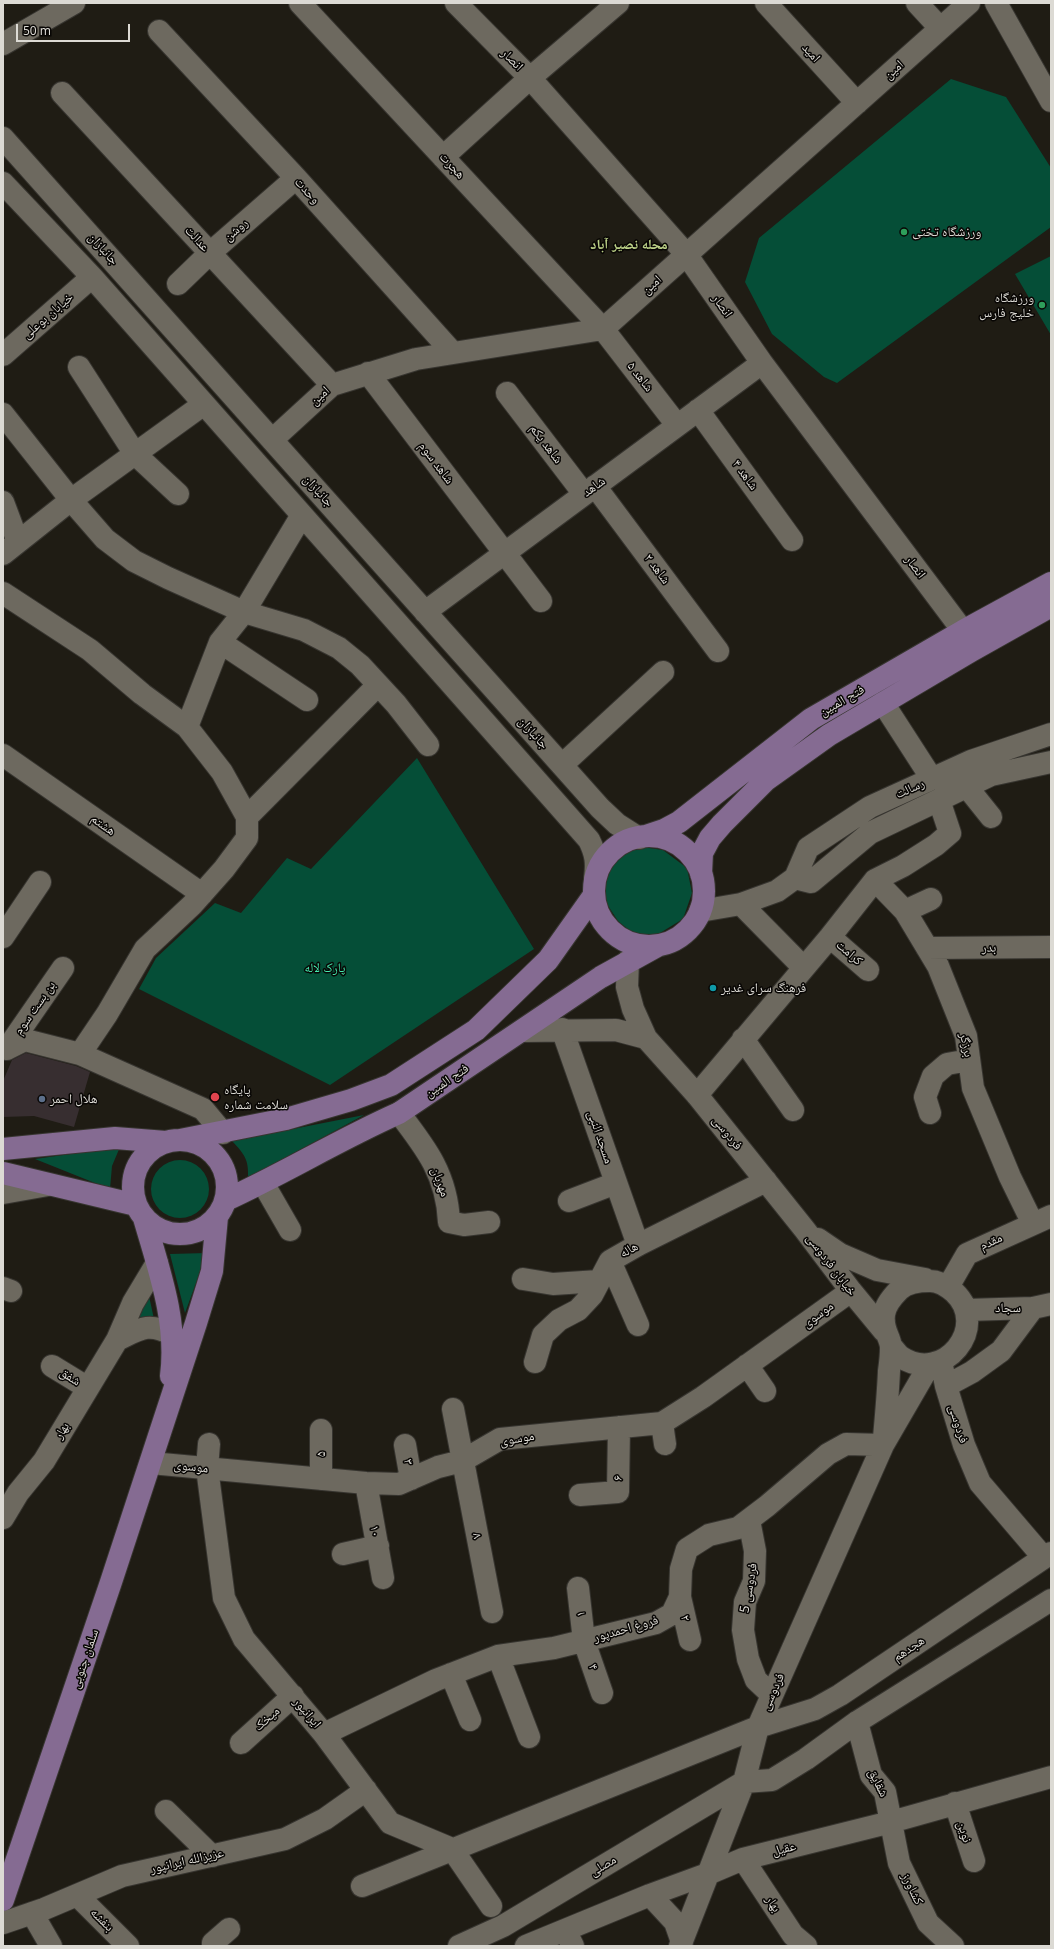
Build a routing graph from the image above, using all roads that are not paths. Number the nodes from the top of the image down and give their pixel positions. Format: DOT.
graph roads {
  1 [pos="74,3"];
  2 [pos="300,3"];
  3 [pos="456,3"];
  4 [pos="766,3"];
  5 [pos="917,3"];
  6 [pos="969,3"];
  7 [pos="996,3"];
  8 [pos="615,4"];
  9 [pos="940,28"];
  10 [pos="159,31"];
  11 [pos="3,44"];
  12 [pos="530,78"];
  13 [pos="62,93"];
  14 [pos="1051,101"];
  15 [pos="857,102"];
  16 [pos="3,138"];
  17 [pos="443,157"];
  18 [pos="296,178"];
  19 [pos="3,183"];
  20 [pos="210,253"];
  21 [pos="686,254"];
  22 [pos="92,277"];
  23 [pos="178,284"];
  24 [pos="603,329"];
  25 [pos="453,353"];
  26 [pos="3,355"];
  27 [pos="762,363"];
  28 [pos="79,367"];
  29 [pos="368,373"];
  30 [pos="332,385"];
  31 [pos="507,393"];
  32 [pos="204,404"];
  33 [pos="698,410"];
  34 [pos="3,414"];
  35 [pos="678,425"];
  36 [pos="272,440"];
  37 [pos="135,454"];
  38 [pos="590,490"];
  39 [pos="178,494"];
  40 [pos="72,500"];
  41 [pos="3,502"];
  42 [pos="302,515"];
  43 [pos="792,540"];
  44 [pos="11,548"];
  45 [pos="504,554"];
  46 [pos="1051,583"];
  47 [pos="3,593"];
  48 [pos="542,601"];
  49 [pos="1051,606"];
  50 [pos="244,612"];
  51 [pos="425,612"];
  52 [pos="963,631"];
  53 [pos="220,642"];
  54 [pos="718,651"];
  55 [pos="663,672"];
  56 [pos="378,685"];
  57 [pos="307,700"];
  58 [pos="883,703"];
  59 [pos="187,727"];
  60 [pos="1051,734"];
  61 [pos="428,745"];
  62 [pos="3,755"];
  63 [pos="1051,762"];
  64 [pos="562,765"];
  65 [pos="932,779"];
  66 [pos="967,787"];
  67 [pos="939,800"];
  68 [pos="598,805"];
  69 [pos="247,817"];
  70 [pos="990,817"];
  71 [pos="572,822"];
  72 [pos="643,837"];
  73 [pos="701,874"];
  74 [pos="795,878"];
  75 [pos="875,880"];
  76 [pos="40,882"];
  77 [pos="595,887"];
  78 [pos="202,894"];
  79 [pos="931,899"];
  80 [pos="741,904"];
  81 [pos="700,911"];
  82 [pos="905,911"];
  83 [pos="3,937"];
  84 [pos="830,937"];
  85 [pos="659,945"];
  86 [pos="1051,947"];
  87 [pos="927,948"];
  88 [pos="628,961"];
  89 [pos="63,968"];
  90 [pos="804,968"];
  91 [pos="868,970"];
  92 [pos="562,1029"];
  93 [pos="522,1031"];
  94 [pos="646,1038"];
  95 [pos="743,1039"];
  96 [pos="4,1049"];
  97 [pos="80,1054"];
  98 [pos="970,1060"];
  99 [pos="697,1095"];
  100 [pos="793,1110"];
  101 [pos="399,1113"];
  102 [pos="930,1113"];
  103 [pos="223,1133"];
  104 [pos="173,1141"];
  105 [pos="3,1149"];
  106 [pos="3,1173"];
  107 [pos="766,1181"];
  108 [pos="263,1183"];
  109 [pos="616,1183"];
  110 [pos="48,1185"];
  111 [pos="3,1193"];
  112 [pos="569,1201"];
  113 [pos="221,1209"];
  114 [pos="140,1212"];
  115 [pos="1042,1220"];
  116 [pos="489,1222"];
  117 [pos="290,1230"];
  118 [pos="805,1230"];
  119 [pos="638,1245"];
  120 [pos="610,1261"];
  121 [pos="157,1263"];
  122 [pos="523,1279"];
  123 [pos="599,1281"];
  124 [pos="941,1284"];
  125 [pos="850,1291"];
  126 [pos="1042,1306"];
  127 [pos="966,1310"];
  128 [pos="638,1325"];
  129 [pos="171,1334"];
  130 [pos="887,1338"];
  131 [pos="117,1340"];
  132 [pos="535,1362"];
  133 [pos="936,1362"];
  134 [pos="52,1366"];
  135 [pos="747,1366"];
  136 [pos="946,1386"];
  137 [pos="88,1388"];
  138 [pos="764,1391"];
  139 [pos="452,1409"];
  140 [pos="166,1417"];
  141 [pos="662,1423"];
  142 [pos="619,1427"];
  143 [pos="321,1430"];
  144 [pos="209,1444"];
  145 [pos="665,1444"];
  146 [pos="405,1445"];
  147 [pos="883,1445"];
  148 [pos="462,1461"];
  149 [pos="151,1463"];
  150 [pos="207,1468"];
  151 [pos="321,1479"];
  152 [pos="411,1479"];
  153 [pos="366,1484"];
  154 [pos="580,1495"];
  155 [pos="3,1518"];
  156 [pos="749,1520"];
  157 [pos="378,1546"];
  158 [pos="343,1554"];
  159 [pos="1048,1556"];
  160 [pos="383,1578"];
  161 [pos="578,1588"];
  162 [pos="680,1597"];
  163 [pos="1051,1600"];
  164 [pos="492,1612"];
  165 [pos="584,1640"];
  166 [pos="690,1640"];
  167 [pos="498,1656"];
  168 [pos="450,1674"];
  169 [pos="602,1693"];
  170 [pos="772,1695"];
  171 [pos="293,1696"];
  172 [pos="470,1720"];
  173 [pos="857,1722"];
  174 [pos="758,1727"];
  175 [pos="324,1734"];
  176 [pos="529,1736"];
  177 [pos="241,1743"];
  178 [pos="1050,1779"];
  179 [pos="744,1782"];
  180 [pos="366,1790"];
  181 [pos="955,1804"];
  182 [pos="166,1811"];
  183 [pos="891,1822"];
  184 [pos="452,1850"];
  185 [pos="212,1856"];
  186 [pos="744,1859"];
  187 [pos="974,1861"];
  188 [pos="710,1873"];
  189 [pos="362,1886"];
  190 [pos="77,1895"];
  191 [pos="650,1895"];
  192 [pos="3,1900"];
  193 [pos="492,1906"];
  194 [pos="32,1913"];
  195 [pos="3,1923"];
  196 [pos="229,1929"];
  197 [pos="569,1938"];
  198 [pos="681,1944"];
  199 [pos="51,1946"];
  200 [pos="128,1946"];
  201 [pos="213,1946"];
  202 [pos="459,1946"];
  203 [pos="526,1946"];
  204 [pos="806,1946"];
  205 [pos="953,1946"];
  1 -- 11 [label="street"];
  2 -- 17 [label="street, هجرت"];
  3 -- 12 [label="street, انصار"];
  4 -- 15 [label="street, امید"];
  5 -- 9 [label="street"];
  6 -- 9 [label="street, امین"];
  7 -- 14 [label="street"];
  8 -- 12 [label="street"];
  9 -- 15 [label="street, امین"];
  10 -- 18 [label="street, وحدت"];
  12 -- 17 [label="street"];
  12 -- 21 [label="street, انصار"];
  13 -- 20 [label="street, عدالت"];
  15 -- 21 [label="street, امین"];
  16 -- 36 [label="street, جانبازان"];
  17 -- 24 [label="street, هجرت"];
  18 -- 20 [label="street, روشن"];
  18 -- 25 [label="street, وحدت"];
  19 -- 22 [label="street, جانبازان"];
  20 -- 23 [label="street, روشن"];
  20 -- 30 [label="street, عدالت"];
  21 -- 24 [label="street, امین"];
  21 -- 27 [label="street, انصار"];
  22 -- 26 [label="street, خیابان بوعلی"];
  22 -- 32 [label="street, جانبازان"];
  24 -- 25 [label="street, امین"];
  24 -- 35 [label="street, شاهد ۵"];
  25 -- 29 [label="street, امین"];
  27 -- 33 [label="street, شاهد"];
  27 -- 52 [label="street, انصار"];
  28 -- 37 [label="street"];
  29 -- 30 [label="street, امین"];
  29 -- 45 [label="street, شاهد سوم"];
  30 -- 36 [label="street, امین"];
  31 -- 38 [label="street, شاهد یکم"];
  32 -- 37 [label="street"];
  32 -- 42 [label="street, جانبازان"];
  33 -- 35 [label="street, شاهد"];
  33 -- 43 [label="street, شاهد ۴"];
  34 -- 40 [label="street"];
  35 -- 38 [label="street, شاهد"];
  36 -- 51 [label="street, جانبازان"];
  37 -- 39 [label="street"];
  37 -- 40 [label="street"];
  38 -- 45 [label="street, شاهد"];
  38 -- 54 [label="street, شاهد ۲"];
  40 -- 44 [label="street"];
  40 -- 50 [label="street"];
  41 -- 44 [label="street"];
  42 -- 50 [label="street"];
  42 -- 71 [label="street, جانبازان"];
  45 -- 48 [label="street, شاهد سوم"];
  45 -- 51 [label="street, شاهد"];
  46 -- 52 [label="main road, فتح المبین"];
  47 -- 59 [label="street"];
  49 -- 58 [label="main road, فتح المبین"];
  50 -- 53 [label="street"];
  50 -- 56 [label="street"];
  51 -- 64 [label="street, جانبازان"];
  52 -- 72 [label="main road, فتح المبین"];
  53 -- 57 [label="street"];
  53 -- 59 [label="street"];
  55 -- 64 [label="street"];
  56 -- 61 [label="street"];
  56 -- 69 [label="street"];
  58 -- 65 [label="street"];
  58 -- 73 [label="main road, فتح المبین"];
  59 -- 69 [label="street"];
  60 -- 65 [label="street, رسالت"];
  62 -- 78 [label="street, هشتم"];
  63 -- 66 [label="street, رسالت"];
  64 -- 68 [label="street, جانبازان"];
  65 -- 74 [label="street, رسالت"];
  66 -- 67 [label="street, رسالت"];
  66 -- 70 [label="street"];
  67 -- 74 [label="street, رسالت"];
  67 -- 75 [label="street"];
  68 -- 71 [label="street"];
  68 -- 72 [label="street, جانبازان"];
  69 -- 78 [label="street"];
  71 -- 77 [label="street, جانبازان"];
  72 -- 73 [label="main road"];
  72 -- 77 [label="main road"];
  73 -- 81 [label="main road"];
  74 -- 80 [label="street"];
  75 -- 82 [label="street, برزگر"];
  75 -- 84 [label="street"];
  76 -- 83 [label="street"];
  77 -- 85 [label="main road"];
  77 -- 103 [label="main road, فتح المبین"];
  78 -- 97 [label="street"];
  79 -- 82 [label="street"];
  80 -- 81 [label="street"];
  80 -- 90 [label="street"];
  81 -- 85 [label="main road"];
  82 -- 87 [label="street, برزگر"];
  84 -- 90 [label="street"];
  84 -- 91 [label="street, کرامت"];
  85 -- 88 [label="main road, فتح المبین"];
  86 -- 87 [label="street, بدر"];
  87 -- 98 [label="street, برزگر"];
  88 -- 93 [label="main road, فتح المبین"];
  88 -- 94 [label="street, فردوسی"];
  89 -- 96 [label="street, بن بست سوم"];
  90 -- 95 [label="street"];
  92 -- 93 [label="street"];
  92 -- 94 [label="street"];
  92 -- 109 [label="street, مسجد النبی"];
  93 -- 101 [label="main road, فتح المبین"];
  94 -- 99 [label="street, فردوسی"];
  95 -- 99 [label="street"];
  95 -- 100 [label="street"];
  96 -- 97 [label="street"];
  97 -- 103 [label="street"];
  98 -- 102 [label="street"];
  98 -- 115 [label="street, برزگر"];
  99 -- 107 [label="street, فردوسی"];
  101 -- 108 [label="main road, فتح المبین"];
  101 -- 116 [label="street, مهربان"];
  103 -- 104 [label="main road, فتح المبین"];
  104 -- 105 [label="main road"];
  104 -- 113 [label="main road"];
  104 -- 114 [label="main road"];
  106 -- 110 [label="main road"];
  107 -- 118 [label="street, فردوسی"];
  107 -- 119 [label="street, هاله"];
  108 -- 113 [label="main road, فتح المبین"];
  108 -- 117 [label="street"];
  109 -- 112 [label="street"];
  109 -- 119 [label="street, مسجد النبی"];
  110 -- 111 [label="street"];
  110 -- 114 [label="main road"];
  113 -- 114 [label="main road"];
  113 -- 140 [label="main road"];
  114 -- 121 [label="main road"];
  115 -- 124 [label="street, مقدم"];
  118 -- 124 [label="street, خیابان فردوسی"];
  118 -- 125 [label="street, خیابان فردوسی"];
  119 -- 120 [label="street, هاله"];
  120 -- 123 [label="street, هاله"];
  120 -- 128 [label="street"];
  121 -- 129 [label="main road"];
  121 -- 131 [label="street, بهار"];
  122 -- 123 [label="street"];
  123 -- 132 [label="street, هاله"];
  124 -- 127 [label="street"];
  124 -- 130 [label="street"];
  125 -- 130 [label="street, خیابان فردوسی"];
  125 -- 135 [label="street, موسوی"];
  126 -- 127 [label="street, سجاد"];
  126 -- 136 [label="street"];
  127 -- 133 [label="street"];
  129 -- 131 [label="street"];
  129 -- 140 [label="main road"];
  130 -- 133 [label="street"];
  130 -- 147 [label="street"];
  131 -- 137 [label="street, بهار"];
  133 -- 136 [label="street, فردوسی"];
  133 -- 147 [label="street"];
  134 -- 137 [label="street, شفق"];
  135 -- 138 [label="street"];
  135 -- 141 [label="street, موسوی"];
  136 -- 159 [label="street, فردوسی"];
  137 -- 155 [label="street, بهار"];
  139 -- 148 [label="street"];
  140 -- 149 [label="main road, سلمان جنوبی"];
  141 -- 142 [label="street, موسوی"];
  141 -- 145 [label="street"];
  142 -- 148 [label="street, موسوی"];
  142 -- 154 [label="street, ۶"];
  143 -- 151 [label="street, ۵"];
  144 -- 150 [label="street, ایرانپور"];
  146 -- 152 [label="street, ۳"];
  147 -- 156 [label="street, فروغ احمدپور"];
  147 -- 170 [label="street, فردوسی"];
  148 -- 152 [label="street, موسوی"];
  148 -- 164 [label="street, ۸"];
  149 -- 150 [label="street, موسوی"];
  149 -- 192 [label="main road, سلمان جنوبی"];
  150 -- 151 [label="street, موسوی"];
  150 -- 171 [label="street, ایرانپور"];
  151 -- 153 [label="street, موسوی"];
  152 -- 153 [label="street, موسوی"];
  153 -- 157 [label="street, ۱۰"];
  156 -- 162 [label="street, فروغ احمدپور"];
  156 -- 170 [label="street, 5 فردوسی"];
  157 -- 158 [label="street"];
  157 -- 160 [label="street, ۱۰"];
  159 -- 174 [label="street, هجدهم"];
  161 -- 165 [label="street, ۱"];
  162 -- 165 [label="street, فروغ احمدپور"];
  162 -- 166 [label="street, ۲"];
  163 -- 173 [label="street"];
  165 -- 167 [label="street, فروغ احمدپور"];
  165 -- 169 [label="street, ۴"];
  167 -- 168 [label="street, فروغ احمدپور"];
  167 -- 176 [label="street"];
  168 -- 172 [label="street"];
  168 -- 175 [label="street, فروغ احمدپور"];
  170 -- 174 [label="street, فردوسی"];
  171 -- 175 [label="street, ایرانپور"];
  171 -- 177 [label="street, میخک"];
  173 -- 179 [label="street"];
  173 -- 183 [label="street, شقایق"];
  174 -- 179 [label="street, فردوسی"];
  174 -- 184 [label="street, هجدهم"];
  175 -- 180 [label="street, ایرانپور"];
  178 -- 181 [label="street, عقیل"];
  179 -- 188 [label="street, فردوسی"];
  179 -- 202 [label="street, مصلی"];
  180 -- 184 [label="street, ایرانپور"];
  180 -- 185 [label="street, عزیزالله ایرانپور"];
  181 -- 183 [label="street, عقیل"];
  181 -- 187 [label="street, نوین"];
  182 -- 185 [label="street"];
  183 -- 186 [label="street, عقیل"];
  183 -- 205 [label="street, کشاورز"];
  184 -- 189 [label="street, هجدهم"];
  184 -- 193 [label="street"];
  185 -- 190 [label="street, عزیزالله ایرانپور"];
  186 -- 188 [label="street, عقیل"];
  186 -- 204 [label="street, بهار"];
  188 -- 191 [label="street, عقیل"];
  188 -- 198 [label="street, فردوسی"];
  190 -- 194 [label="street, عزیزالله ایرانپور"];
  190 -- 200 [label="street, بنفشه"];
  191 -- 197 [label="street, عقیل"];
  191 -- 198 [label="street"];
  194 -- 195 [label="street, عزیزالله ایرانپور"];
  194 -- 199 [label="street"];
  196 -- 201 [label="street"];
  197 -- 203 [label="street, عقیل"];
}
